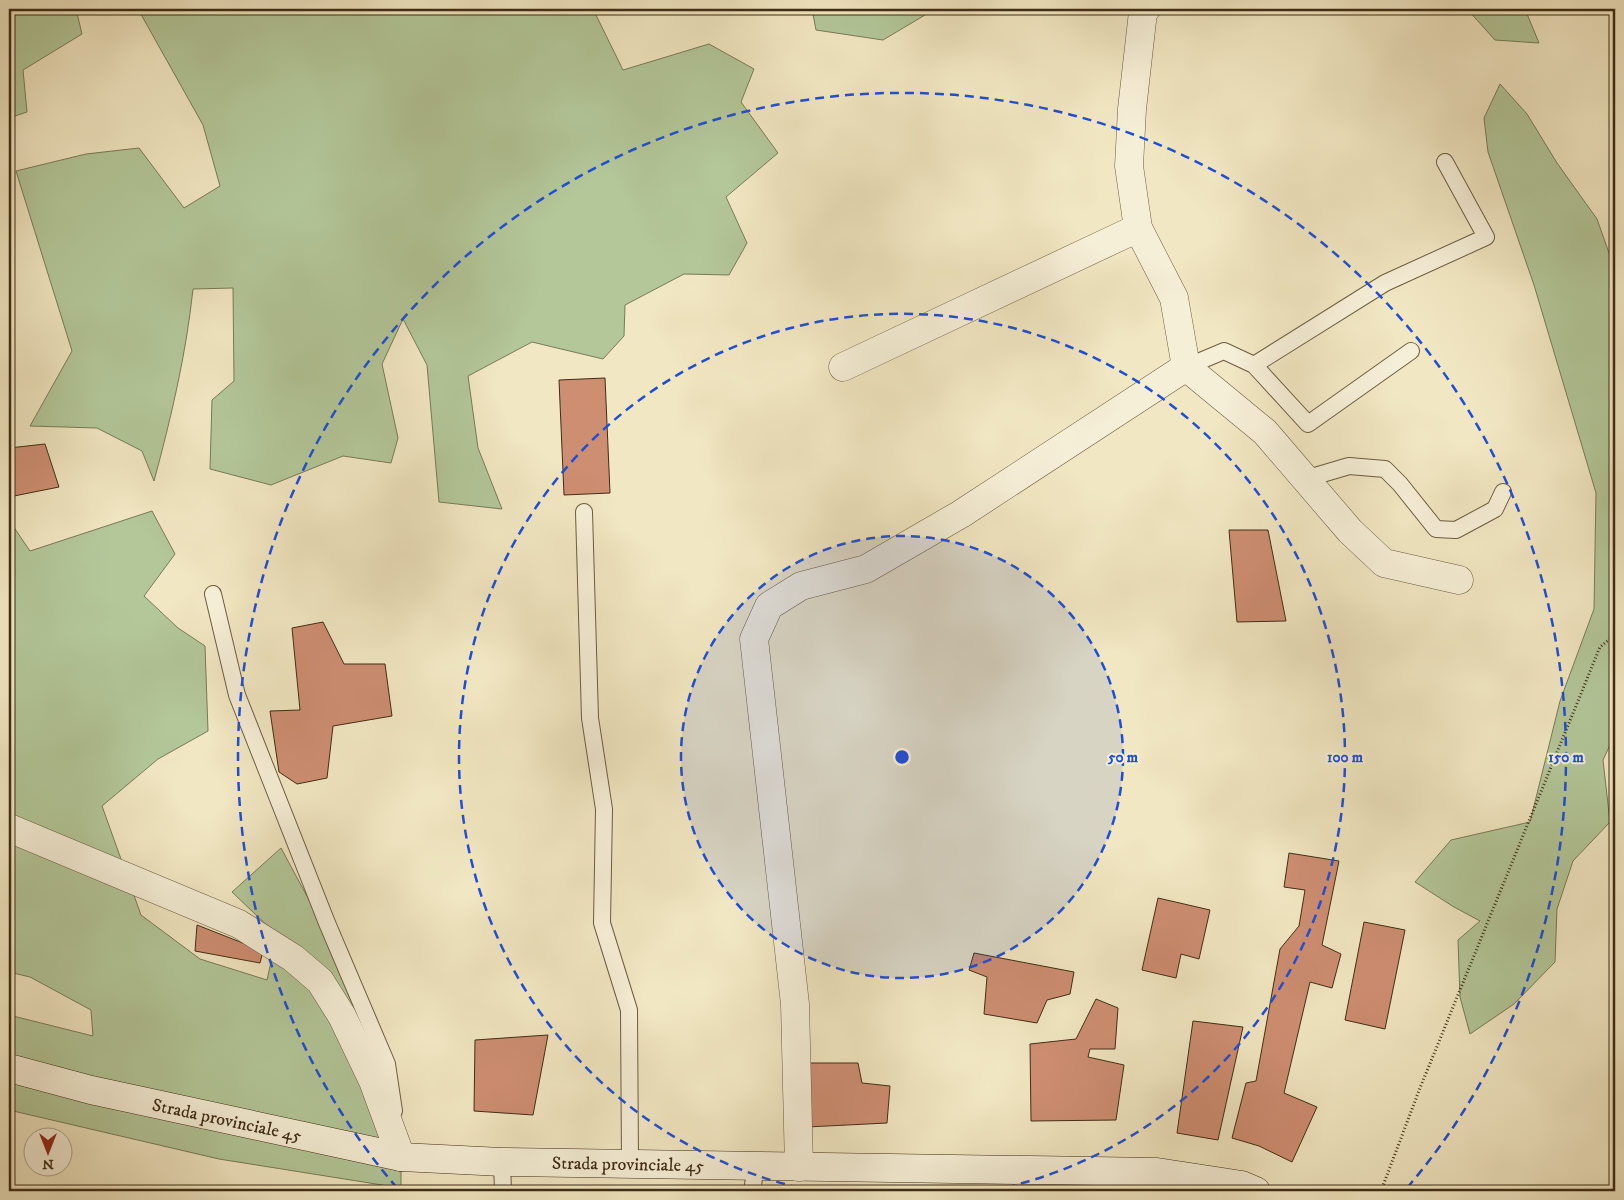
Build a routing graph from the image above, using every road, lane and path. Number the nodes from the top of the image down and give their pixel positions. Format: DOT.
graph roads {
  1 [pos="1146,9"];
  2 [pos="1445,162"];
  3 [pos="1138,228"];
  4 [pos="1411,351"];
  5 [pos="1254,365"];
  6 [pos="843,368"];
  7 [pos="1186,368"];
  8 [pos="1305,479"];
  9 [pos="1503,492"];
  10 [pos="584,512"];
  11 [pos="1459,580"];
  12 [pos="213,594"];
  13 [pos="1615,634"];
  14 [pos="9,828"];
  15 [pos="9,1068"];
  16 [pos="401,1157"];
  17 [pos="502,1162"];
  18 [pos="630,1164"];
  19 [pos="799,1167"];
  20 [pos="754,1179"];
  21 [pos="1246,1189"];
  22 [pos="503,1191"];
  23 [pos="1381,1191"];
  1 -- 3 [label="street"];
  2 -- 5 [label="lane"];
  3 -- 6 [label="street"];
  3 -- 7 [label="street"];
  4 -- 5 [label="lane"];
  5 -- 7 [label="lane"];
  7 -- 8 [label="street"];
  7 -- 19 [label="street"];
  8 -- 9 [label="lane"];
  8 -- 11 [label="street"];
  10 -- 18 [label="lane"];
  12 -- 16 [label="lane"];
  13 -- 23 [label="path"];
  14 -- 16 [label="street"];
  15 -- 16 [label="street, Strada provinciale 45"];
  16 -- 17 [label="street, Strada provinciale 45"];
  17 -- 18 [label="street, Strada provinciale 45"];
  17 -- 22 [label="lane"];
  18 -- 20 [label="street, Strada provinciale 45"];
  19 -- 20 [label="street, Strada provinciale 45"];
  19 -- 21 [label="street, Strada provinciale 45"];
}
